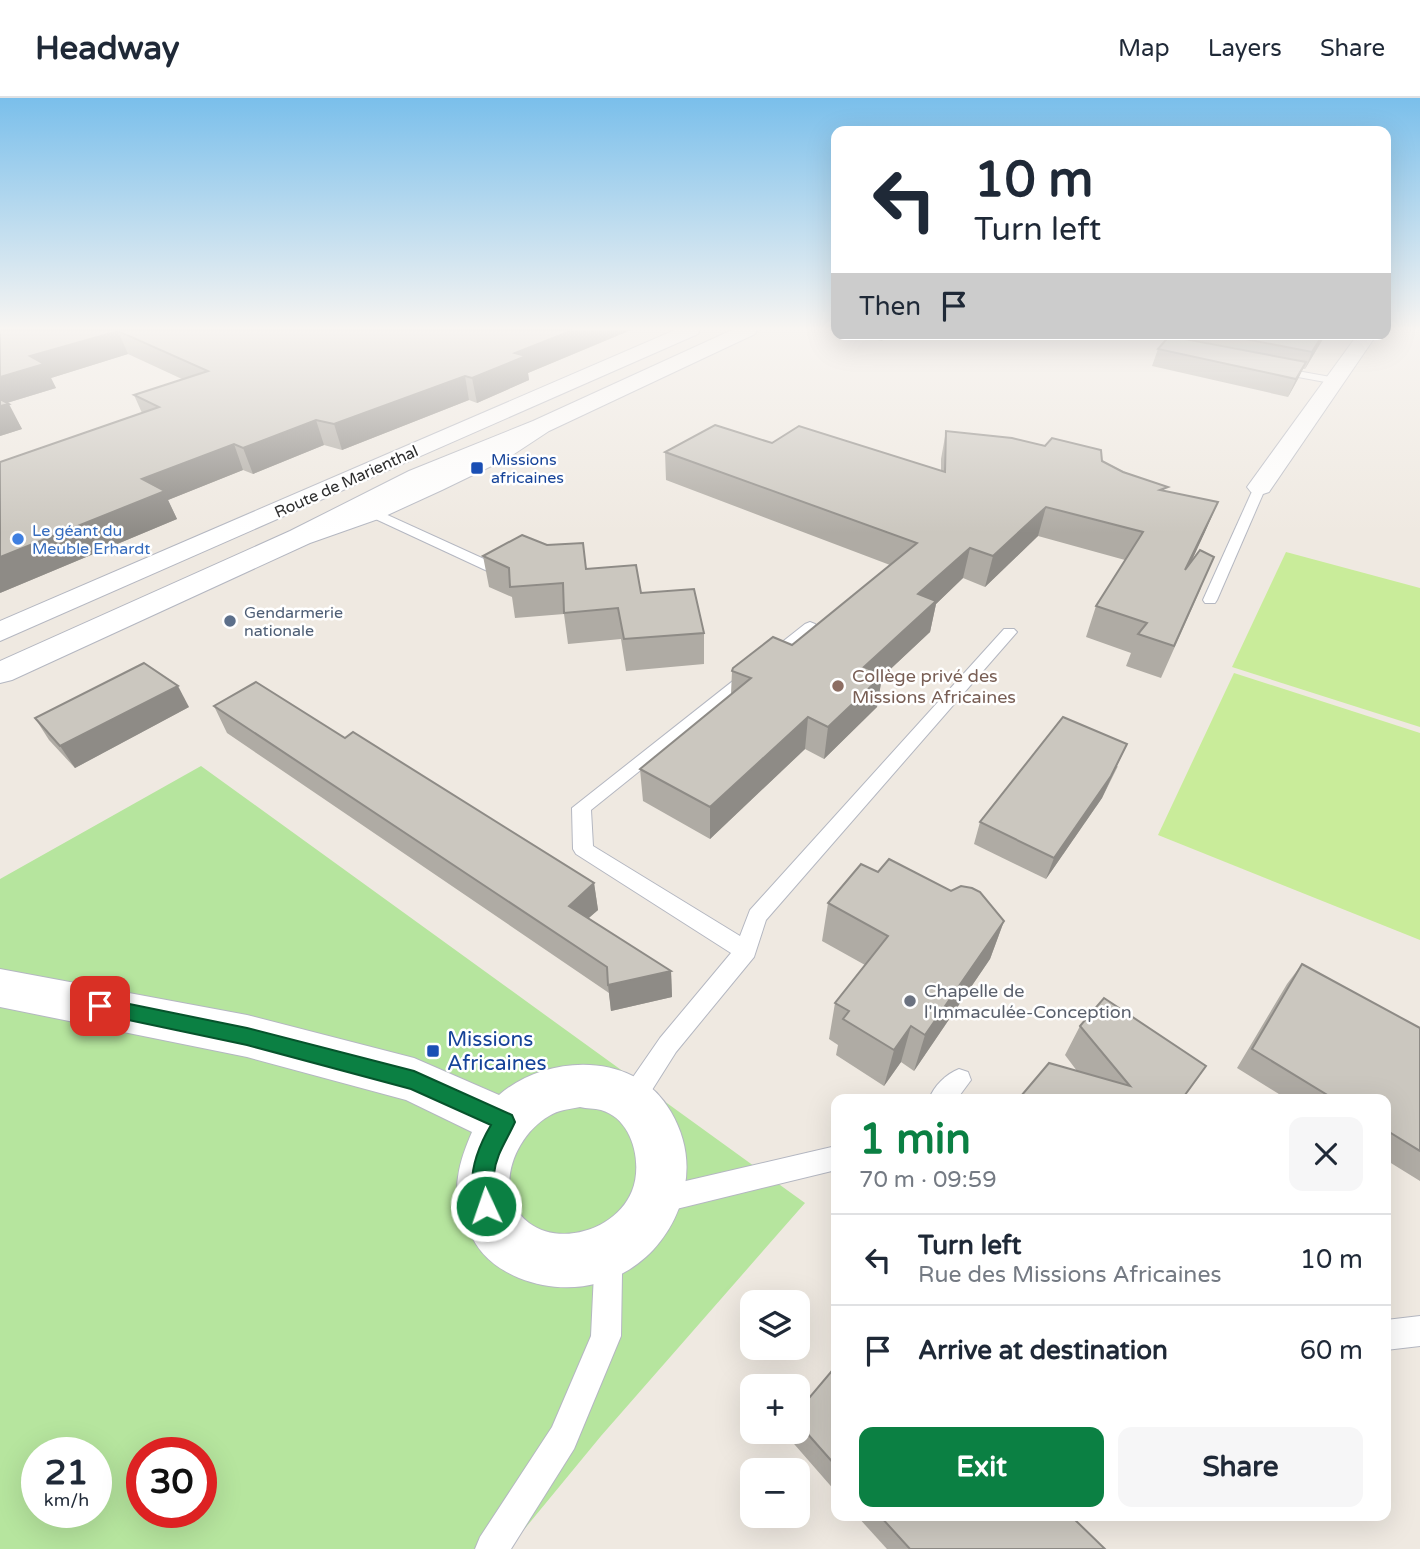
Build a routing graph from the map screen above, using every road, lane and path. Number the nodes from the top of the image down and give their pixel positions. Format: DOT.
graph roads {
  1 [pos="536,398"];
  2 [pos="602,398"];
  3 [pos="1324,398"];
  4 [pos="1259,487"];
  5 [pos="365,508"];
  6 [pos="501,572"];
  7 [pos="1210,600"];
  8 [pos="810,627"];
  9 [pos="0,632"];
  10 [pos="1009,632"];
  11 [pos="0,673"];
  12 [pos="746,951"];
  13 [pos="0,988"];
  14 [pos="959,1080"];
  15 [pos="946,1094"];
  16 [pos="631,1101"];
  17 [pos="505,1122"];
  18 [pos="831,1159"];
  19 [pos="656,1201"];
  20 [pos="614,1248"];
  21 [pos="1420,1331"];
  22 [pos="1391,1334"];
  23 [pos="492,1549"];
  1 -- 9 [label="street, Route de Marienthal"];
  2 -- 5 [label="street, Route de Marienthal"];
  3 -- 4 [label="street"];
  4 -- 7 [label="lane"];
  5 -- 6 [label="lane"];
  5 -- 11 [label="street, Route de Marienthal"];
  8 -- 12 [label="lane"];
  10 -- 12 [label="lane"];
  12 -- 16 [label="lane"];
  13 -- 17 [label="street"];
  14 -- 15 [label="lane"];
  16 -- 17 [label="street"];
  16 -- 19 [label="street"];
  17 -- 20 [label="street"];
  18 -- 19 [label="lane"];
  19 -- 20 [label="street"];
  20 -- 23 [label="lane"];
  21 -- 22 [label="lane"];
}
